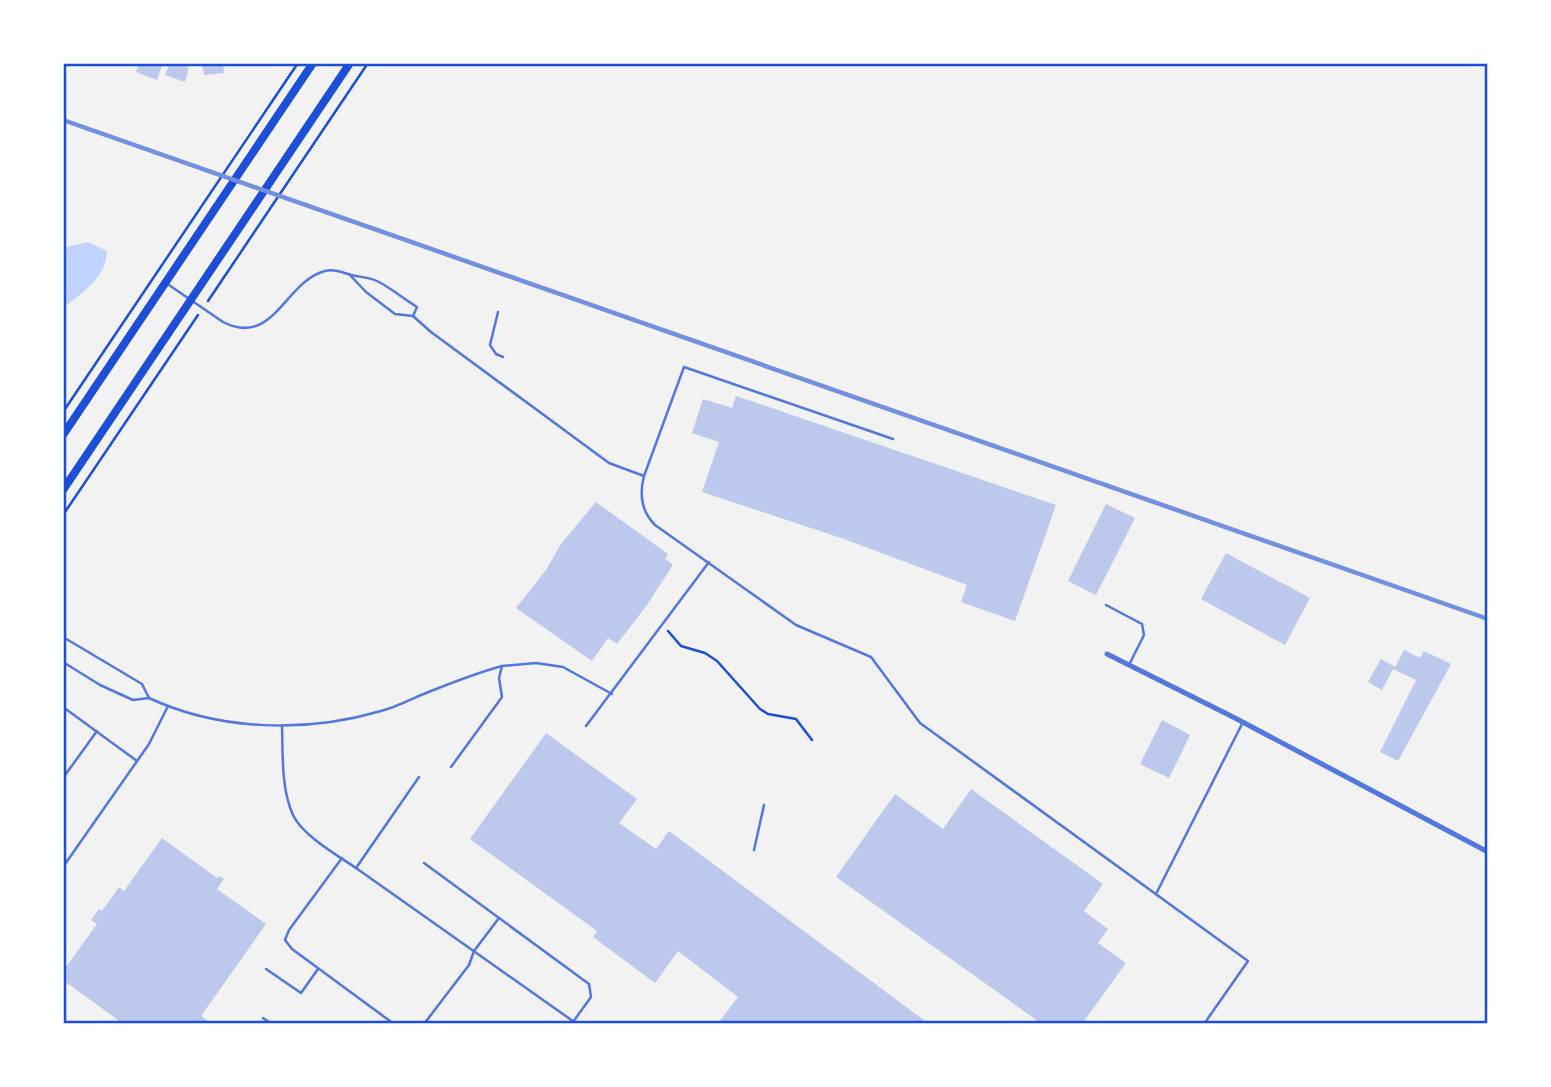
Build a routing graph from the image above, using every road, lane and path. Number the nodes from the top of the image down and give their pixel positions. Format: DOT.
graph roads {
  1 [pos="298,63"];
  2 [pos="313,63"];
  3 [pos="350,63"];
  4 [pos="368,63"];
  5 [pos="349,274"];
  6 [pos="166,283"];
  7 [pos="190,301"];
  8 [pos="202,309"];
  9 [pos="498,312"];
  10 [pos="413,316"];
  11 [pos="503,357"];
  12 [pos="63,412"];
  13 [pos="63,435"];
  14 [pos="893,439"];
  15 [pos="644,476"];
  16 [pos="63,490"];
  17 [pos="63,515"];
  18 [pos="709,562"];
  19 [pos="1106,605"];
  20 [pos="662,626"];
  21 [pos="63,638"];
  22 [pos="1107,653"];
  23 [pos="63,662"];
  24 [pos="1129,665"];
  25 [pos="502,666"];
  26 [pos="612,694"];
  27 [pos="149,698"];
  28 [pos="168,706"];
  29 [pos="63,707"];
  30 [pos="1243,722"];
  31 [pos="282,726"];
  32 [pos="586,726"];
  33 [pos="97,732"];
  34 [pos="812,740"];
  35 [pos="137,761"];
  36 [pos="451,767"];
  37 [pos="419,777"];
  38 [pos="63,778"];
  39 [pos="764,805"];
  40 [pos="754,850"];
  41 [pos="1488,852"];
  42 [pos="342,858"];
  43 [pos="424,863"];
  44 [pos="63,867"];
  45 [pos="356,867"];
  46 [pos="1156,894"];
  47 [pos="499,918"];
  48 [pos="474,951"];
  49 [pos="318,968"];
  50 [pos="266,969"];
  51 [pos="263,1018"];
  52 [pos="575,1023"];
  53 [pos="272,1024"];
  54 [pos="394,1024"];
  55 [pos="424,1024"];
  56 [pos="1204,1024"];
  1 -- 12 [label="path"];
  2 -- 6 [label="main road"];
  3 -- 7 [label="main road"];
  4 -- 8 [label="path"];
  5 -- 8 [label="lane"];
  5 -- 10 [label="lane"];
  5 -- 10 [label="lane"];
  6 -- 7 [label="lane"];
  6 -- 13 [label="main road"];
  7 -- 8 [label="lane"];
  7 -- 16 [label="main road"];
  8 -- 17 [label="path"];
  9 -- 11 [label="lane"];
  10 -- 15 [label="lane"];
  14 -- 15 [label="lane"];
  15 -- 18 [label="lane"];
  18 -- 20 [label="lane"];
  18 -- 46 [label="lane"];
  19 -- 24 [label="lane"];
  20 -- 26 [label="lane"];
  20 -- 34 [label="path"];
  21 -- 27 [label="lane"];
  22 -- 24 [label="street"];
  23 -- 27 [label="lane"];
  24 -- 30 [label="street"];
  25 -- 26 [label="lane"];
  25 -- 31 [label="lane"];
  25 -- 36 [label="lane"];
  26 -- 32 [label="lane"];
  27 -- 28 [label="lane"];
  28 -- 31 [label="lane"];
  28 -- 35 [label="lane"];
  29 -- 33 [label="lane"];
  30 -- 41 [label="street"];
  30 -- 46 [label="lane"];
  31 -- 42 [label="lane"];
  33 -- 35 [label="lane"];
  33 -- 38 [label="lane"];
  35 -- 44 [label="lane"];
  37 -- 45 [label="lane"];
  39 -- 40 [label="lane"];
  42 -- 45 [label="lane"];
  42 -- 49 [label="lane"];
  43 -- 47 [label="lane"];
  45 -- 48 [label="lane"];
  46 -- 56 [label="lane"];
  47 -- 48 [label="lane"];
  47 -- 52 [label="lane"];
  48 -- 52 [label="lane"];
  48 -- 55 [label="lane"];
  49 -- 50 [label="lane"];
  49 -- 54 [label="lane"];
  51 -- 53 [label="lane"];
}
